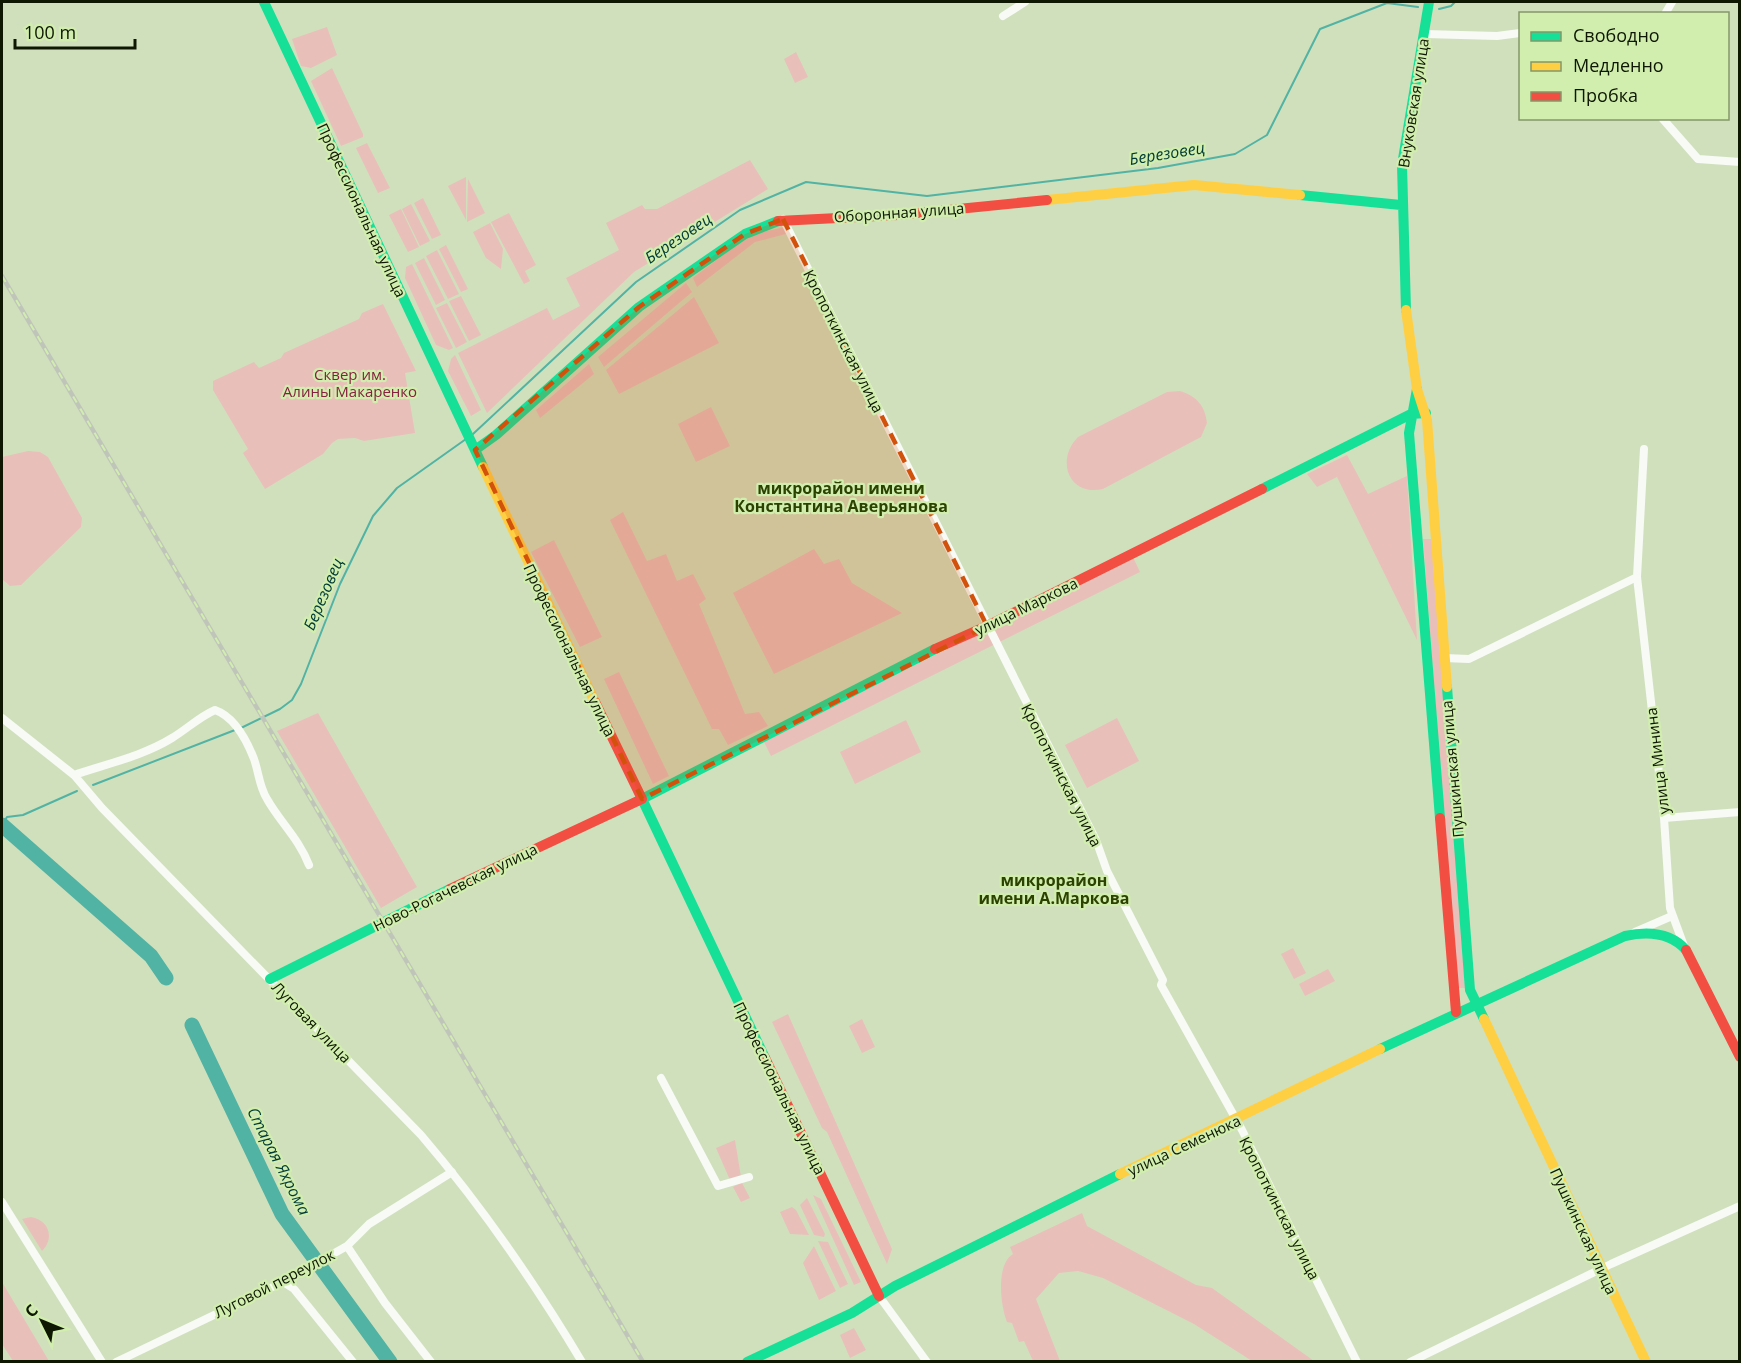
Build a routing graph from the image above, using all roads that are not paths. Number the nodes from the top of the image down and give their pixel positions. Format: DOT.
graph roads {
  1 [pos="264,2"];
  2 [pos="1025,2"];
  3 [pos="1429,2"];
  4 [pos="1003,16"];
  5 [pos="1519,33"];
  6 [pos="1425,34"];
  7 [pos="1664,120"];
  8 [pos="1740,162"];
  9 [pos="1401,205"];
  10 [pos="783,219"];
  11 [pos="1417,389"];
  12 [pos="1426,413"];
  13 [pos="1411,414"];
  14 [pos="471,441"];
  15 [pos="1644,449"];
  16 [pos="1435,533"];
  17 [pos="1418,534"];
  18 [pos="1637,577"];
  19 [pos="987,626"];
  20 [pos="1444,658"];
  21 [pos="2,718"];
  22 [pos="74,775"];
  23 [pos="642,799"];
  24 [pos="1740,812"];
  25 [pos="1664,818"];
  26 [pos="309,865"];
  27 [pos="1672,916"];
  28 [pos="1625,936"];
  29 [pos="1685,948"];
  30 [pos="270,979"];
  31 [pos="1454,985"];
  32 [pos="1476,1004"];
  33 [pos="1456,1012"];
  34 [pos="1740,1057"];
  35 [pos="661,1078"];
  36 [pos="1236,1121"];
  37 [pos="453,1172"];
  38 [pos="749,1177"];
  39 [pos="2,1202"];
  40 [pos="1740,1206"];
  41 [pos="347,1246"];
  42 [pos="1602,1268"];
  43 [pos="283,1282"];
  44 [pos="879,1296"];
  45 [pos="102,1362"];
  46 [pos="116,1362"];
  47 [pos="353,1362"];
  48 [pos="431,1362"];
  49 [pos="582,1362"];
  50 [pos="747,1362"];
  51 [pos="927,1362"];
  52 [pos="1357,1362"];
  53 [pos="1410,1362"];
  54 [pos="1646,1362"];
  1 -- 14 [label="main road, Профессиональная улица"];
  2 -- 4 [label="street"];
  3 -- 6 [label="main road, Внуковская улица"];
  5 -- 6 [label="street"];
  6 -- 9 [label="main road, Внуковская улица"];
  7 -- 8 [label="street"];
  9 -- 10 [label="main road, Оборонная улица"];
  9 -- 11 [label="main road, Пушкинская улица"];
  10 -- 14 [label="main road, Оборонная улица"];
  10 -- 19 [label="street, Кропоткинская улица"];
  11 -- 12 [label="main road, Пушкинская улица"];
  11 -- 13 [label="main road, Пушкинская улица"];
  12 -- 13 [label="main road"];
  12 -- 16 [label="main road, Пушкинская улица"];
  13 -- 17 [label="main road, Пушкинская улица"];
  13 -- 19 [label="main road, улица Маркова"];
  14 -- 23 [label="main road, Профессиональная улица"];
  15 -- 18 [label="street, улица Минина"];
  16 -- 17 [label="main road"];
  16 -- 20 [label="main road, Пушкинская улица"];
  17 -- 31 [label="main road, Пушкинская улица"];
  18 -- 20 [label="street"];
  18 -- 25 [label="street, улица Минина"];
  19 -- 23 [label="main road, улица Маркова"];
  19 -- 36 [label="street, Кропоткинская улица"];
  20 -- 32 [label="main road, Пушкинская улица"];
  21 -- 22 [label="street, Луговая улица"];
  22 -- 26 [label="street"];
  22 -- 30 [label="street, Луговая улица"];
  23 -- 30 [label="main road, Ново-Рогачевская улица"];
  23 -- 44 [label="main road, Профессиональная улица"];
  24 -- 25 [label="street"];
  25 -- 27 [label="street, улица Минина"];
  27 -- 28 [label="street, улица Семенюка"];
  27 -- 29 [label="street, улица Минина"];
  28 -- 29 [label="main road, улица Семенюка"];
  28 -- 32 [label="main road, улица Семенюка"];
  29 -- 34 [label="main road, улица Минина"];
  30 -- 37 [label="street, Луговая улица"];
  31 -- 32 [label="main road, Пушкинская улица"];
  31 -- 33 [label="main road, Пушкинская улица"];
  32 -- 33 [label="main road, улица Семенюка"];
  32 -- 42 [label="main road, Пушкинская улица"];
  33 -- 36 [label="main road, улица Семенюка"];
  35 -- 38 [label="street"];
  36 -- 44 [label="main road, улица Семенюка"];
  36 -- 52 [label="street, Кропоткинская улица"];
  37 -- 41 [label="street, Луговой переулок"];
  37 -- 49 [label="street, Луговая улица"];
  39 -- 45 [label="street"];
  40 -- 42 [label="street"];
  41 -- 43 [label="street, Луговой переулок"];
  41 -- 48 [label="street"];
  42 -- 53 [label="street"];
  42 -- 54 [label="main road, Пушкинская улица"];
  43 -- 46 [label="street, Луговой переулок"];
  43 -- 47 [label="street"];
  44 -- 50 [label="main road, улица Семенюка"];
  44 -- 51 [label="street"];
}
